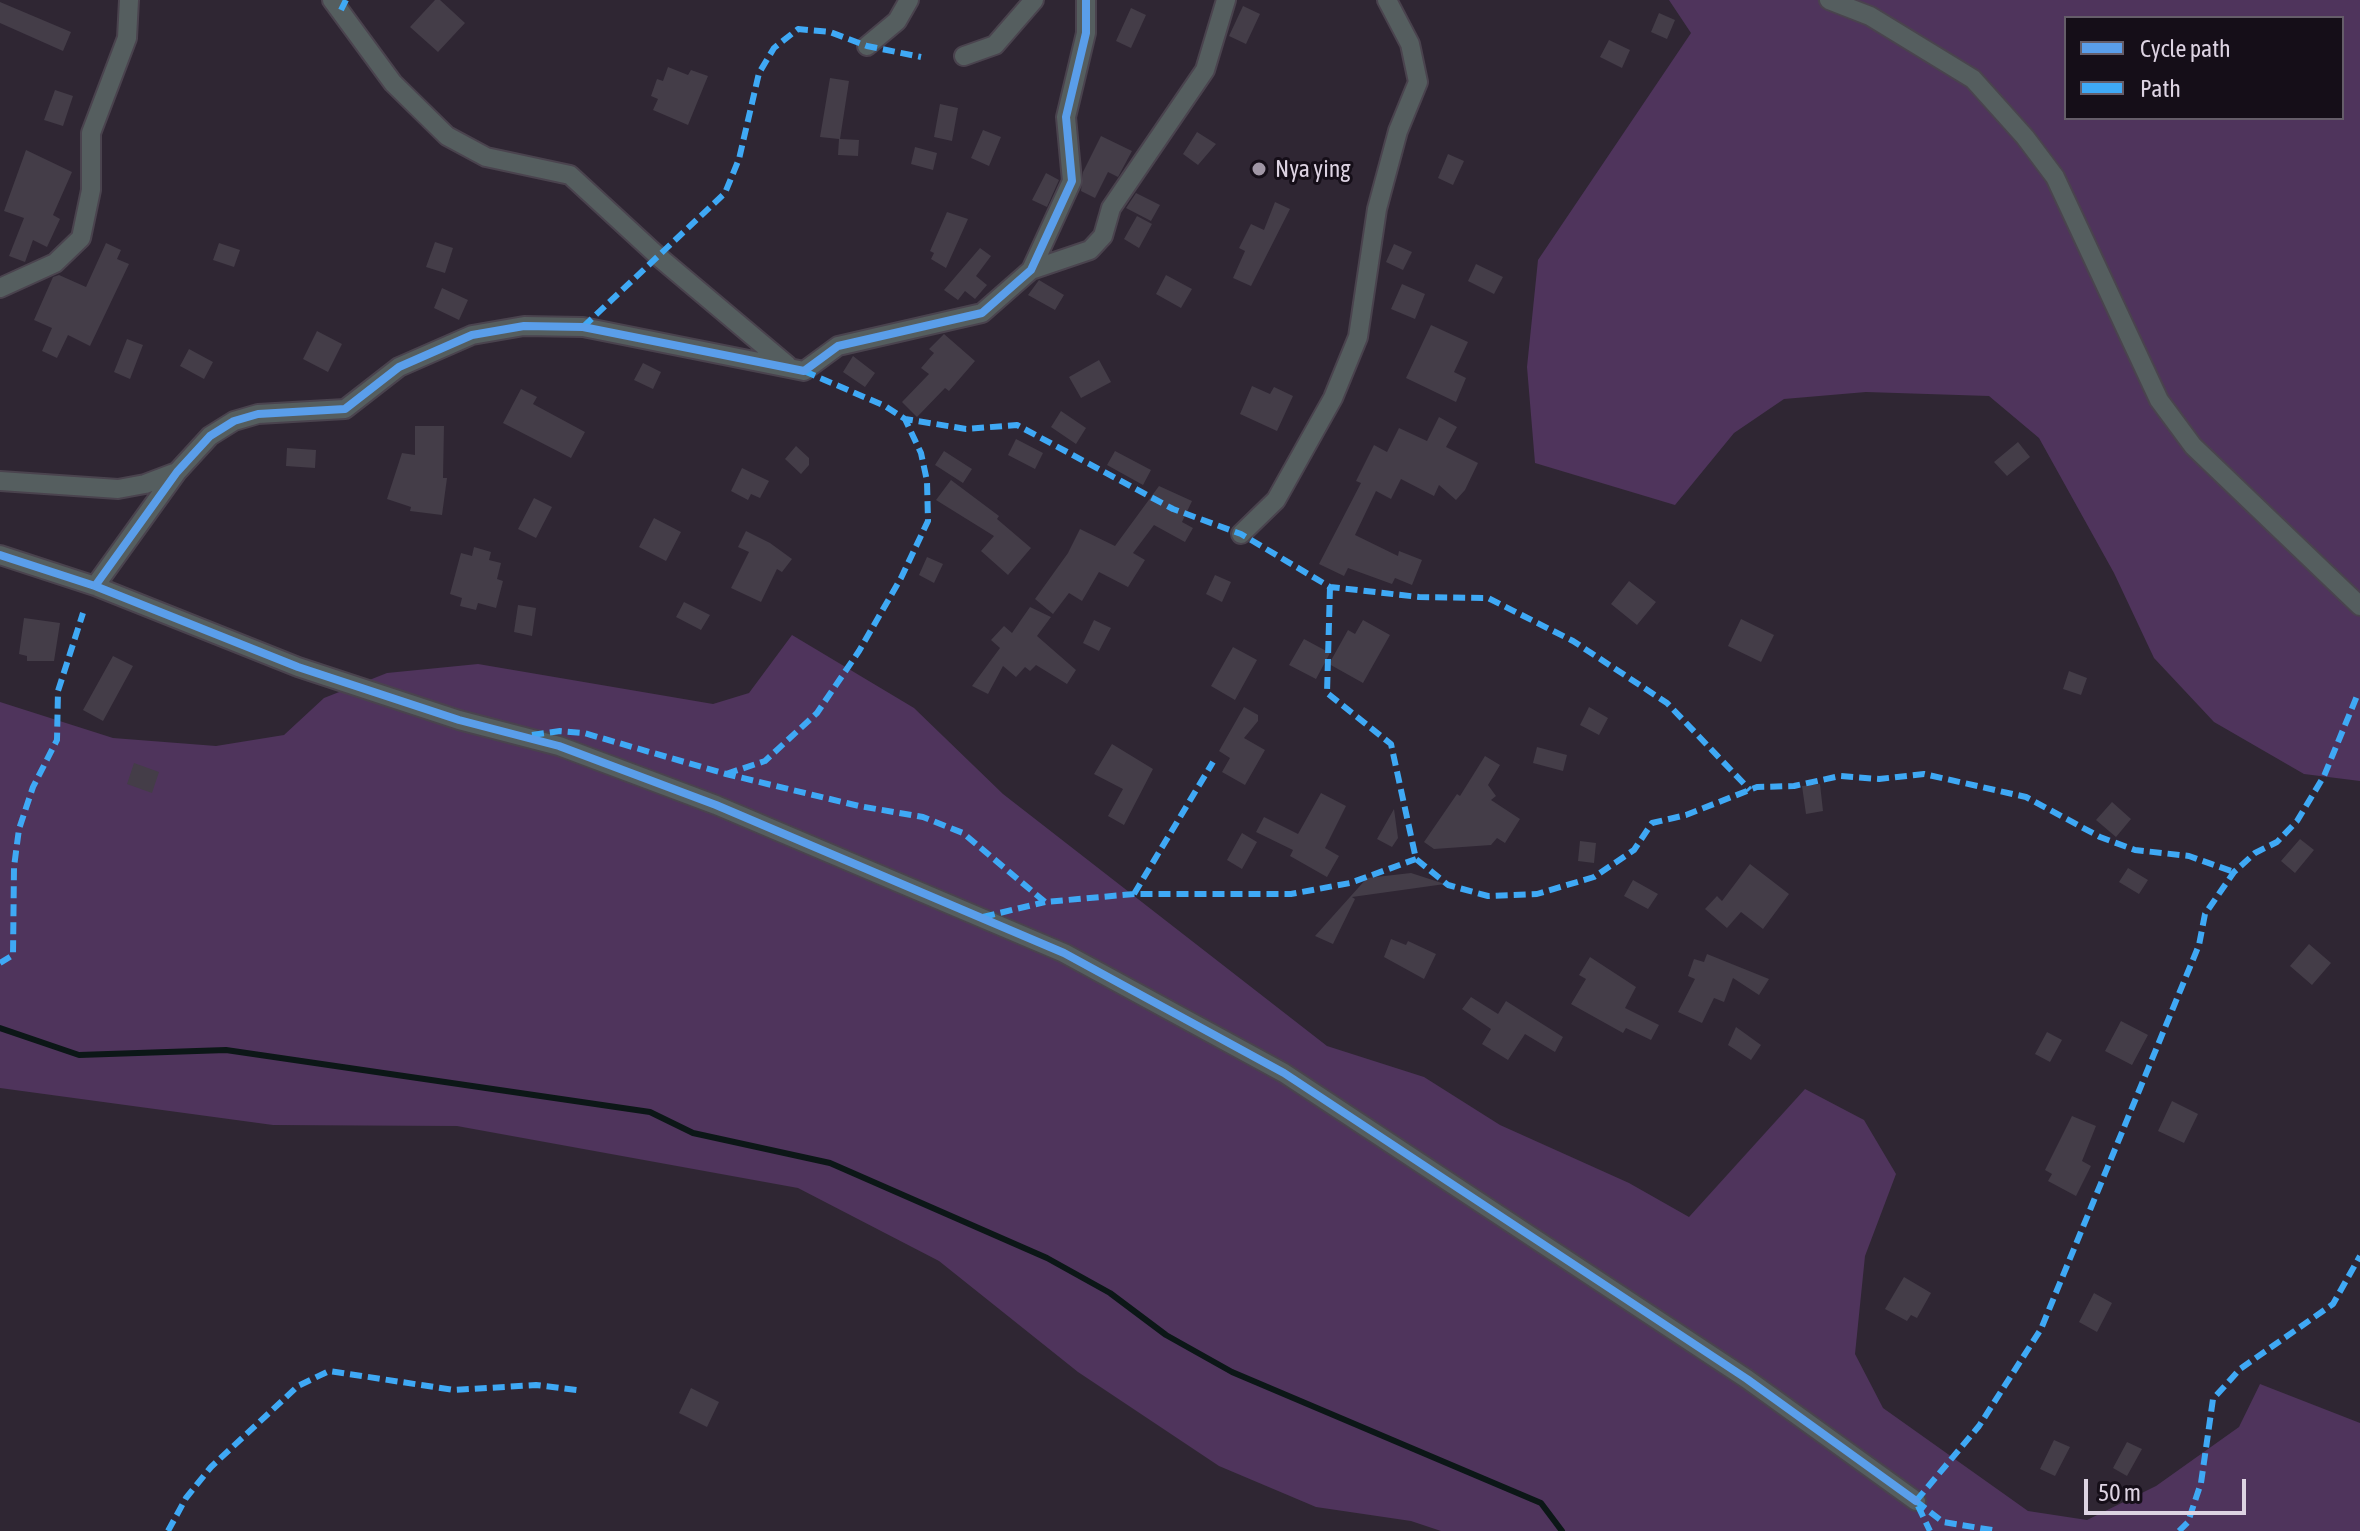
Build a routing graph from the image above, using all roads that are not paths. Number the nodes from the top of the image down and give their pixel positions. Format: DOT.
graph roads {
  1 [pos="129,0"];
  2 [pos="332,0"];
  3 [pos="909,0"];
  4 [pos="1034,0"];
  5 [pos="1086,0"];
  6 [pos="1226,0"];
  7 [pos="1387,0"];
  8 [pos="1829,0"];
  9 [pos="867,46"];
  10 [pos="964,56"];
  11 [pos="1031,270"];
  12 [pos="0,288"];
  13 [pos="789,367"];
  14 [pos="177,472"];
  15 [pos="0,481"];
  16 [pos="1241,534"];
  17 [pos="0,555"];
  18 [pos="95,586"];
  19 [pos="2360,606"];
  20 [pos="1916,1501"];
  1 -- 12 [label="street"];
  2 -- 13 [label="street"];
  3 -- 9 [label="street"];
  4 -- 10 [label="street"];
  5 -- 11 [label="street"];
  6 -- 11 [label="street"];
  7 -- 16 [label="street"];
  8 -- 19 [label="street"];
  11 -- 13 [label="street"];
  13 -- 14 [label="street"];
  14 -- 15 [label="street"];
  14 -- 18 [label="street"];
  17 -- 18 [label="street"];
  18 -- 20 [label="street"];
}
